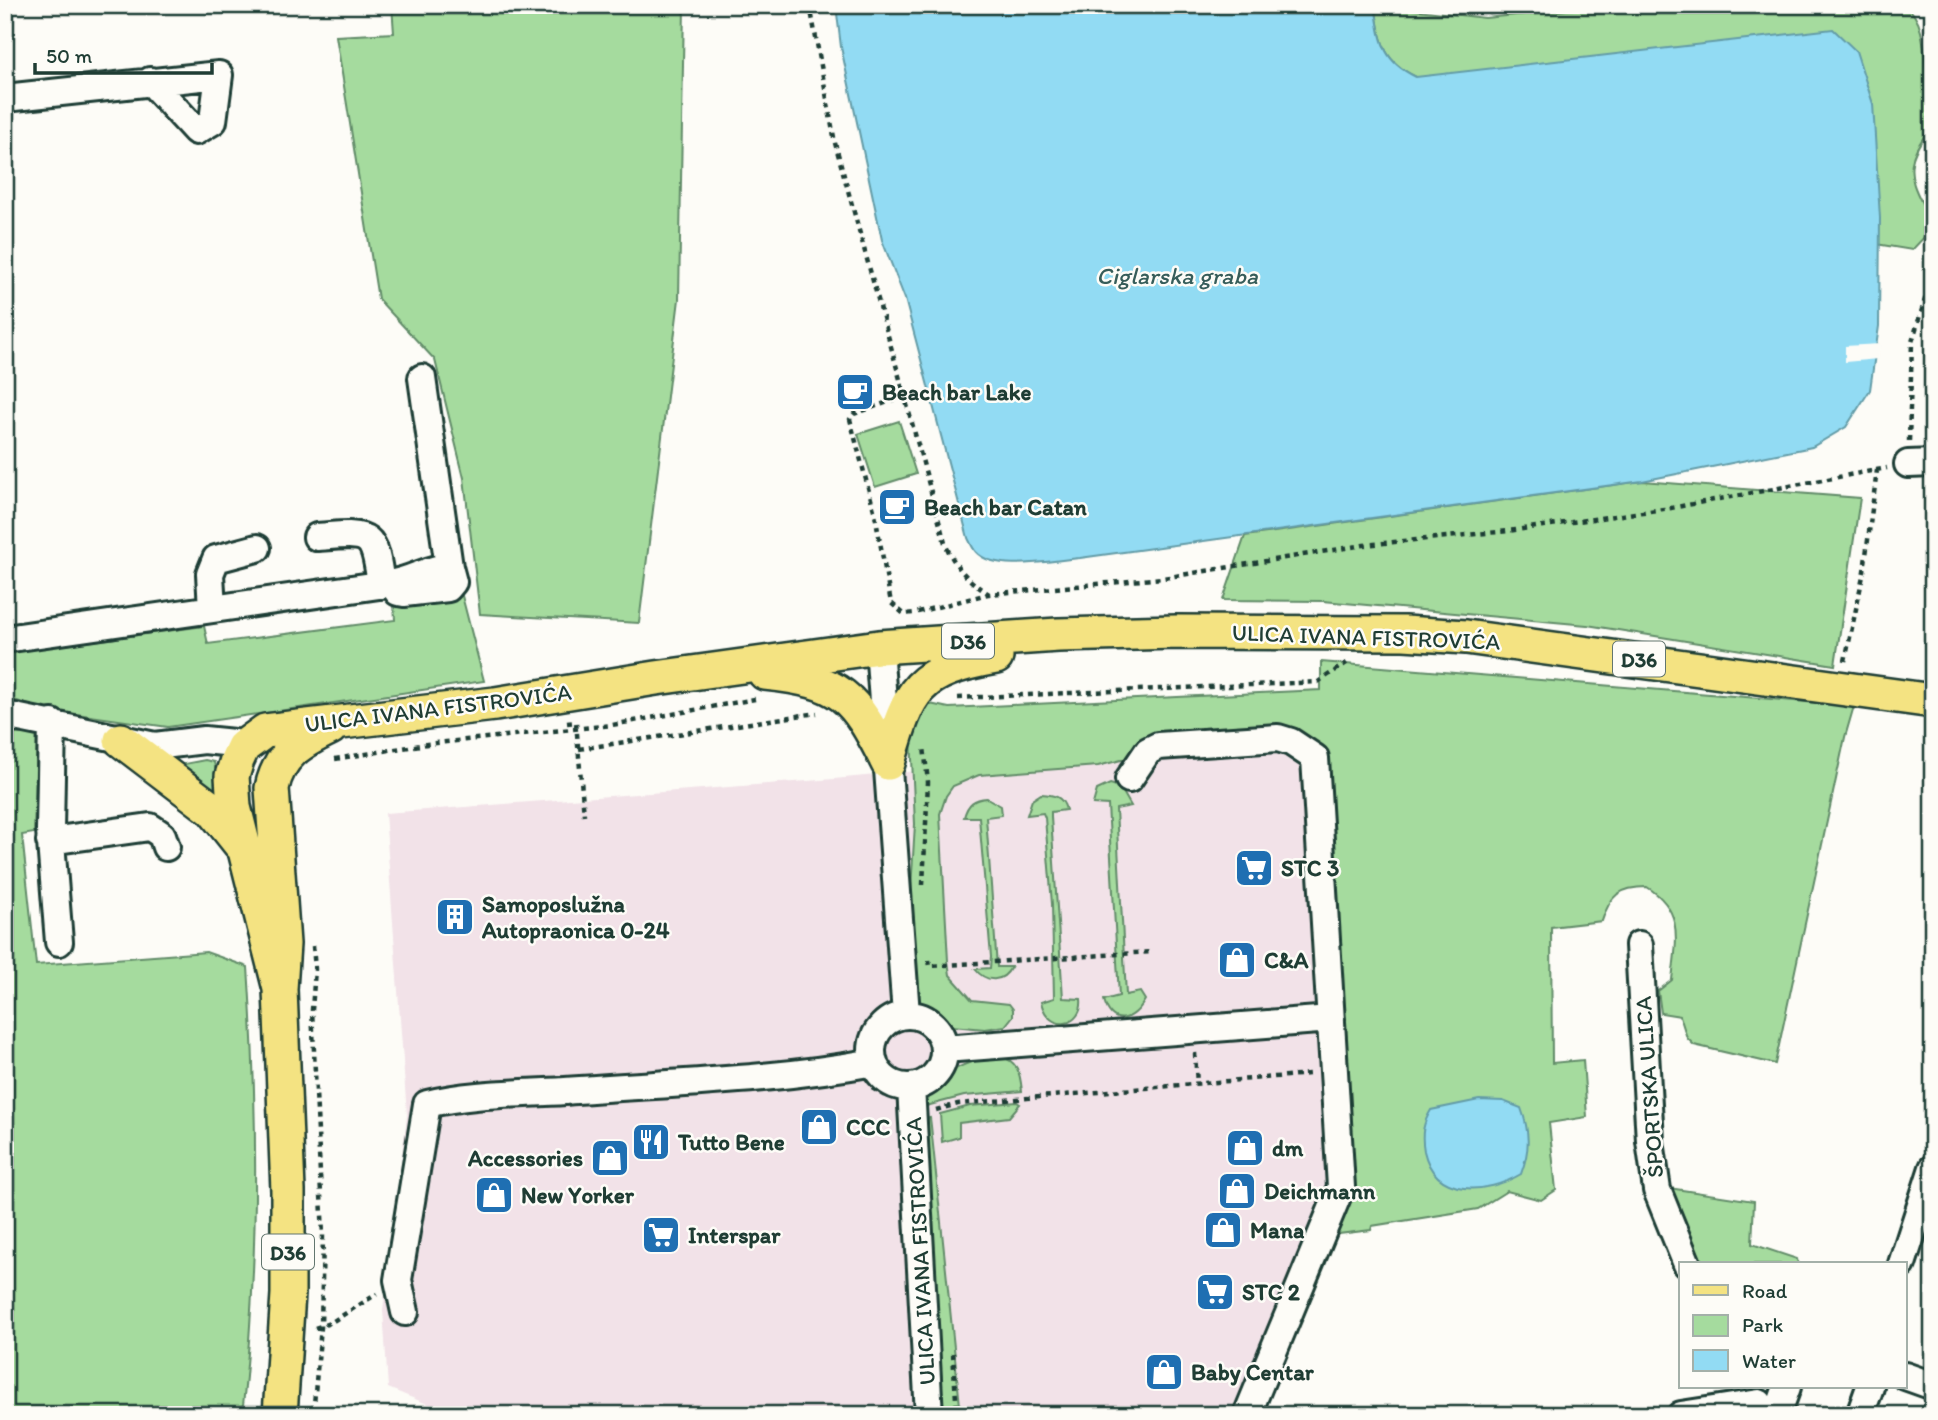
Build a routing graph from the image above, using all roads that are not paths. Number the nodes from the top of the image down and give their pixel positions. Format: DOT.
graph roads {
  1 [pos="150,81"];
  2 [pos="5,98"];
  3 [pos="422,378"];
  4 [pos="317,537"];
  5 [pos="257,548"];
  6 [pos="387,584"];
  7 [pos="212,609"];
  8 [pos="1058,635"];
  9 [pos="5,639"];
  10 [pos="879,647"];
  11 [pos="724,668"];
  12 [pos="1933,701"];
  13 [pos="5,715"];
  14 [pos="52,723"];
  15 [pos="334,739"];
  16 [pos="121,740"];
  17 [pos="243,747"];
  18 [pos="888,763"];
  19 [pos="1129,779"];
  20 [pos="272,788"];
  21 [pos="50,841"];
  22 [pos="166,848"];
  23 [pos="244,849"];
  24 [pos="58,942"];
  25 [pos="1639,945"];
  26 [pos="280,989"];
  27 [pos="906,1014"];
  28 [pos="1331,1019"];
  29 [pos="944,1049"];
  30 [pos="874,1062"];
  31 [pos="911,1087"];
  32 [pos="1933,1168"];
  33 [pos="1686,1262"];
  34 [pos="1903,1262"];
  35 [pos="405,1312"];
  36 [pos="1906,1376"];
  37 [pos="1933,1385"];
  38 [pos="1786,1388"];
  39 [pos="1870,1388"];
  40 [pos="1763,1405"];
  41 [pos="280,1415"];
  42 [pos="929,1415"];
  43 [pos="1247,1415"];
  44 [pos="1682,1415"];
  45 [pos="1860,1415"];
  1 -- 2 [label="street"];
  3 -- 6 [label="street"];
  4 -- 6 [label="street"];
  5 -- 7 [label="street"];
  6 -- 7 [label="street"];
  7 -- 9 [label="street"];
  8 -- 10 [label="main road, ULICA IVANA FISTROVIĆA / D36"];
  8 -- 12 [label="main road, ULICA IVANA FISTROVIĆA / D36"];
  8 -- 18 [label="main road"];
  10 -- 11 [label="main road, ULICA IVANA FISTROVIĆA / D36"];
  10 -- 18 [label="street"];
  11 -- 15 [label="main road, ULICA IVANA FISTROVIĆA / D36"];
  11 -- 18 [label="main road"];
  13 -- 14 [label="street"];
  14 -- 16 [label="street"];
  14 -- 21 [label="street"];
  15 -- 17 [label="main road, ULICA IVANA FISTROVIĆA / D36"];
  15 -- 20 [label="main road, D36"];
  16 -- 17 [label="street"];
  16 -- 23 [label="main road"];
  17 -- 20 [label="main road"];
  17 -- 23 [label="main road, D36"];
  18 -- 27 [label="street"];
  19 -- 28 [label="street"];
  20 -- 26 [label="main road, D36"];
  21 -- 22 [label="street"];
  21 -- 24 [label="street"];
  23 -- 26 [label="main road, D36"];
  25 -- 33 [label="street, ŠPORTSKA ULICA"];
  26 -- 41 [label="main road, D36"];
  27 -- 29 [label="street"];
  27 -- 30 [label="street"];
  28 -- 29 [label="street"];
  28 -- 43 [label="street"];
  29 -- 31 [label="street"];
  30 -- 31 [label="street"];
  30 -- 35 [label="street"];
  31 -- 42 [label="street, ULICA IVANA FISTROVIĆA"];
  32 -- 34 [label="street"];
  36 -- 37 [label="street"];
  38 -- 40 [label="street"];
  39 -- 45 [label="street"];
  40 -- 44 [label="street"];
}
